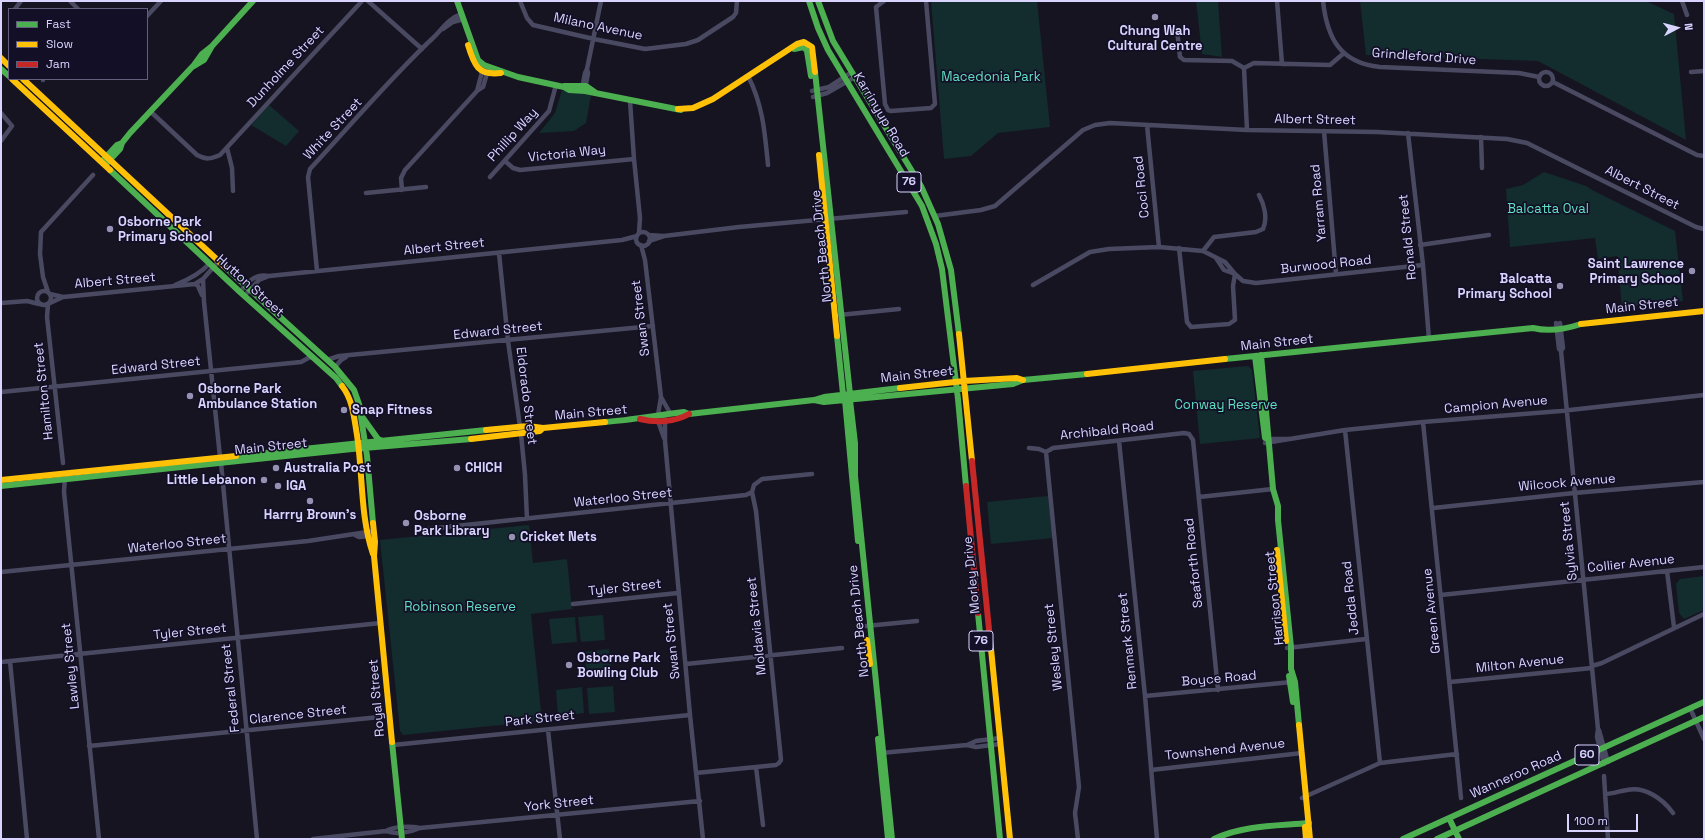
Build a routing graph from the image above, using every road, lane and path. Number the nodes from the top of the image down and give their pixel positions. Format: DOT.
graph roads {
  1 [pos="253,1"];
  2 [pos="362,1"];
  3 [pos="368,1"];
  4 [pos="454,1"];
  5 [pos="457,1"];
  6 [pos="520,1"];
  7 [pos="601,1"];
  8 [pos="737,1"];
  9 [pos="809,1"];
  10 [pos="818,1"];
  11 [pos="884,1"];
  12 [pos="926,1"];
  13 [pos="1277,1"];
  14 [pos="1323,1"];
  15 [pos="1682,1"];
  16 [pos="159,2"];
  17 [pos="148,15"];
  18 [pos="1687,15"];
  19 [pos="461,17"];
  20 [pos="1177,29"];
  21 [pos="594,39"];
  22 [pos="422,49"];
  23 [pos="1344,53"];
  24 [pos="1282,64"];
  25 [pos="1244,68"];
  26 [pos="486,70"];
  27 [pos="1704,71"];
  28 [pos="1691,72"];
  29 [pos="853,74"];
  30 [pos="748,76"];
  31 [pos="1539,77"];
  32 [pos="846,79"];
  33 [pos="13,80"];
  34 [pos="24,80"];
  35 [pos="1553,82"];
  36 [pos="556,85"];
  37 [pos="584,88"];
  38 [pos="815,94"];
  39 [pos="630,101"];
  40 [pos="150,111"];
  41 [pos="1,113"];
  42 [pos="1147,125"];
  43 [pos="1247,130"];
  44 [pos="1324,130"];
  45 [pos="1408,133"];
  46 [pos="1481,137"];
  47 [pos="1,141"];
  48 [pos="227,148"];
  49 [pos="1704,156"];
  50 [pos="108,159"];
  51 [pos="634,159"];
  52 [pos="505,161"];
  53 [pos="102,165"];
  54 [pos="768,165"];
  55 [pos="1482,168"];
  56 [pos="93,175"];
  57 [pos="490,177"];
  58 [pos="426,188"];
  59 [pos="402,190"];
  60 [pos="233,191"];
  61 [pos="366,193"];
  62 [pos="1259,195"];
  63 [pos="906,212"];
  64 [pos="935,216"];
  65 [pos="640,218"];
  66 [pos="827,219"];
  67 [pos="1704,229"];
  68 [pos="647,234"];
  69 [pos="638,235"];
  70 [pos="664,236"];
  71 [pos="1489,236"];
  72 [pos="622,240"];
  73 [pos="648,243"];
  74 [pos="639,244"];
  75 [pos="1420,245"];
  76 [pos="1159,247"];
  77 [pos="1179,248"];
  78 [pos="1203,251"];
  79 [pos="499,252"];
  80 [pos="217,260"];
  81 [pos="645,260"];
  82 [pos="1423,265"];
  83 [pos="211,266"];
  84 [pos="317,271"];
  85 [pos="1235,274"];
  86 [pos="1336,274"];
  87 [pos="43,277"];
  88 [pos="203,279"];
  89 [pos="194,284"];
  90 [pos="1033,285"];
  91 [pos="169,287"];
  92 [pos="247,288"];
  93 [pos="38,293"];
  94 [pos="49,293"];
  95 [pos="242,294"];
  96 [pos="63,297"];
  97 [pos="27,301"];
  98 [pos="204,302"];
  99 [pos="1,303"];
  100 [pos="49,304"];
  101 [pos="40,305"];
  102 [pos="899,309"];
  103 [pos="1704,311"];
  104 [pos="837,315"];
  105 [pos="47,317"];
  106 [pos="1559,325"];
  107 [pos="653,326"];
  108 [pos="1429,339"];
  109 [pos="508,341"];
  110 [pos="312,356"];
  111 [pos="1258,356"];
  112 [pos="346,357"];
  113 [pos="327,360"];
  114 [pos="335,367"];
  115 [pos="212,371"];
  116 [pos="1023,380"];
  117 [pos="964,381"];
  118 [pos="956,382"];
  119 [pos="54,387"];
  120 [pos="965,389"];
  121 [pos="956,390"];
  122 [pos="1,392"];
  123 [pos="1704,395"];
  124 [pos="661,397"];
  125 [pos="847,397"];
  126 [pos="1568,410"];
  127 [pos="361,416"];
  128 [pos="667,416"];
  129 [pos="658,418"];
  130 [pos="1423,422"];
  131 [pos="520,427"];
  132 [pos="543,428"];
  133 [pos="1345,430"];
  134 [pos="464,432"];
  135 [pos="521,434"];
  136 [pos="1189,434"];
  137 [pos="441,435"];
  138 [pos="465,440"];
  139 [pos="383,441"];
  140 [pos="665,441"];
  141 [pos="1118,441"];
  142 [pos="1267,441"];
  143 [pos="441,442"];
  144 [pos="359,446"];
  145 [pos="366,446"];
  146 [pos="1029,448"];
  147 [pos="1046,452"];
  148 [pos="220,460"];
  149 [pos="63,463"];
  150 [pos="812,474"];
  151 [pos="63,477"];
  152 [pos="1,480"];
  153 [pos="1704,482"];
  154 [pos="1,486"];
  155 [pos="1272,489"];
  156 [pos="752,492"];
  157 [pos="1574,493"];
  158 [pos="1199,497"];
  159 [pos="671,504"];
  160 [pos="1433,508"];
  161 [pos="527,519"];
  162 [pos="428,529"];
  163 [pos="374,533"];
  164 [pos="366,534"];
  165 [pos="228,550"];
  166 [pos="374,556"];
  167 [pos="72,565"];
  168 [pos="1704,567"];
  169 [pos="1667,571"];
  170 [pos="1,572"];
  171 [pos="1584,580"];
  172 [pos="678,593"];
  173 [pos="1441,595"];
  174 [pos="573,604"];
  175 [pos="1704,614"];
  176 [pos="917,621"];
  177 [pos="381,623"];
  178 [pos="868,626"];
  179 [pos="1674,627"];
  180 [pos="237,638"];
  181 [pos="1366,639"];
  182 [pos="842,648"];
  183 [pos="1289,648"];
  184 [pos="80,653"];
  185 [pos="771,654"];
  186 [pos="10,661"];
  187 [pos="1,662"];
  188 [pos="686,664"];
  189 [pos="1592,667"];
  190 [pos="1293,682"];
  191 [pos="1450,682"];
  192 [pos="1218,690"];
  193 [pos="1145,696"];
  194 [pos="1704,702"];
  195 [pos="1690,708"];
  196 [pos="690,715"];
  197 [pos="390,716"];
  198 [pos="1704,717"];
  199 [pos="1696,721"];
  200 [pos="548,730"];
  201 [pos="247,731"];
  202 [pos="1704,739"];
  203 [pos="1000,741"];
  204 [pos="992,742"];
  205 [pos="393,745"];
  206 [pos="89,746"];
  207 [pos="1602,749"];
  208 [pos="881,753"];
  209 [pos="1300,753"];
  210 [pos="1457,754"];
  211 [pos="1380,763"];
  212 [pos="1606,763"];
  213 [pos="756,767"];
  214 [pos="1151,770"];
  215 [pos="696,773"];
  216 [pos="1604,776"];
  217 [pos="1605,794"];
  218 [pos="1304,797"];
  219 [pos="1461,798"];
  220 [pos="700,801"];
  221 [pos="1673,814"];
  222 [pos="557,815"];
  223 [pos="1448,818"];
  224 [pos="1470,824"];
  225 [pos="763,825"];
  226 [pos="1307,825"];
  227 [pos="401,830"];
  228 [pos="1249,831"];
  229 [pos="1454,832"];
  230 [pos="27,839"];
  231 [pos="99,839"];
  232 [pos="257,839"];
  233 [pos="313,839"];
  234 [pos="402,839"];
  235 [pos="560,839"];
  236 [pos="703,839"];
  237 [pos="888,839"];
  238 [pos="892,839"];
  239 [pos="1000,839"];
  240 [pos="1010,839"];
  241 [pos="1078,839"];
  242 [pos="1157,839"];
  243 [pos="1214,839"];
  244 [pos="1222,839"];
  245 [pos="1306,839"];
  246 [pos="1310,839"];
  247 [pos="1403,839"];
  248 [pos="1439,839"];
  249 [pos="1455,839"];
  250 [pos="1460,839"];
  251 [pos="1608,839"];
  1 -- 40 [label="main road"];
  2 -- 48 [label="street, Dunholme Street"];
  3 -- 22 [label="street"];
  4 -- 19 [label="main road"];
  5 -- 19 [label="main road"];
  6 -- 21 [label="street, Milano Avenue"];
  7 -- 21 [label="street"];
  8 -- 21 [label="street, Milano Avenue"];
  9 -- 32 [label="main road, Karrinyup Road / 76"];
  10 -- 29 [label="main road, Karrinyup Road / 76"];
  11 -- 12 [label="street"];
  13 -- 24 [label="street"];
  14 -- 23 [label="street, Grindleford Drive"];
  15 -- 18 [label="street"];
  16 -- 17 [label="street"];
  19 -- 22 [label="street, White Street"];
  19 -- 26 [label="main road"];
  20 -- 25 [label="street"];
  21 -- 37 [label="street"];
  22 -- 84 [label="street, White Street"];
  23 -- 24 [label="street"];
  23 -- 31 [label="street, Grindleford Drive"];
  24 -- 25 [label="street"];
  25 -- 43 [label="street"];
  26 -- 36 [label="main road"];
  26 -- 59 [label="street"];
  27 -- 28 [label="street"];
  29 -- 32 [label="street"];
  29 -- 64 [label="main road, Karrinyup Road / 76"];
  30 -- 38 [label="main road, North Beach Drive"];
  30 -- 39 [label="main road"];
  30 -- 54 [label="street"];
  31 -- 35 [label="street"];
  31 -- 35 [label="street"];
  32 -- 38 [label="street"];
  32 -- 118 [label="main road, Karrinyup Road / 76"];
  33 -- 53 [label="main road, Hutton Street"];
  34 -- 50 [label="main road, Hutton Street"];
  35 -- 49 [label="street"];
  36 -- 37 [label="main road"];
  36 -- 52 [label="street, Phillip Way"];
  37 -- 39 [label="main road"];
  38 -- 66 [label="main road, North Beach Drive"];
  39 -- 51 [label="street"];
  40 -- 48 [label="street, Dunholme Street"];
  40 -- 50 [label="main road"];
  41 -- 47 [label="street"];
  42 -- 43 [label="street, Albert Street"];
  42 -- 64 [label="street, Albert Street"];
  42 -- 76 [label="street, Coci Road"];
  43 -- 44 [label="street, Albert Street"];
  44 -- 45 [label="street, Albert Street"];
  44 -- 86 [label="street, Yarram Road"];
  45 -- 46 [label="street, Albert Street"];
  45 -- 75 [label="street, Ronald Street"];
  46 -- 55 [label="street"];
  46 -- 67 [label="street, Albert Street"];
  48 -- 60 [label="street"];
  50 -- 53 [label="main road"];
  50 -- 80 [label="main road, Hutton Street"];
  51 -- 52 [label="street, Victoria Way"];
  51 -- 65 [label="street"];
  52 -- 57 [label="street, Phillip Way"];
  53 -- 83 [label="main road, Hutton Street"];
  56 -- 87 [label="street"];
  58 -- 59 [label="street"];
  59 -- 61 [label="street"];
  62 -- 78 [label="street"];
  63 -- 66 [label="street"];
  64 -- 117 [label="main road, Karrinyup Road / 76"];
  65 -- 68 [label="street"];
  65 -- 69 [label="street"];
  66 -- 70 [label="street"];
  66 -- 104 [label="main road, North Beach Drive"];
  68 -- 69 [label="street, Albert Street"];
  68 -- 70 [label="street"];
  68 -- 73 [label="street, Swan Street"];
  69 -- 72 [label="street, Albert Street"];
  69 -- 74 [label="street, Swan Street"];
  70 -- 73 [label="street"];
  71 -- 75 [label="street"];
  72 -- 74 [label="street, Albert Street"];
  72 -- 79 [label="street, Albert Street"];
  73 -- 74 [label="street, Albert Street"];
  73 -- 81 [label="street, Swan Street"];
  74 -- 81 [label="street, Swan Street"];
  75 -- 82 [label="street, Ronald Street"];
  76 -- 77 [label="street, Burwood Road"];
  76 -- 90 [label="street, Burwood Road"];
  77 -- 78 [label="street, Burwood Road"];
  77 -- 85 [label="street"];
  78 -- 85 [label="street, Burwood Road"];
  79 -- 84 [label="street, Albert Street"];
  79 -- 109 [label="street, Eldorado Street"];
  80 -- 83 [label="street, Albert Street"];
  80 -- 92 [label="main road, Hutton Street"];
  81 -- 107 [label="street, Swan Street"];
  82 -- 86 [label="street, Burwood Road"];
  82 -- 108 [label="street, Ronald Street"];
  83 -- 88 [label="street, Albert Street"];
  83 -- 91 [label="street, Albert Street"];
  83 -- 95 [label="main road, Hutton Street"];
  84 -- 92 [label="street, Albert Street"];
  85 -- 86 [label="street, Burwood Road"];
  87 -- 93 [label="street"];
  87 -- 94 [label="street"];
  88 -- 89 [label="street, Albert Street"];
  88 -- 98 [label="street, Federal Street"];
  89 -- 91 [label="street, Albert Street"];
  89 -- 98 [label="street, Federal Street"];
  91 -- 96 [label="street, Albert Street"];
  92 -- 95 [label="street, Albert Street"];
  92 -- 113 [label="main road, Hutton Street"];
  93 -- 94 [label="street"];
  93 -- 97 [label="street"];
  93 -- 101 [label="street"];
  94 -- 96 [label="street, Albert Street"];
  94 -- 100 [label="street"];
  95 -- 110 [label="main road, Hutton Street"];
  96 -- 100 [label="street, Albert Street"];
  97 -- 99 [label="street"];
  97 -- 101 [label="street"];
  98 -- 115 [label="street, Federal Street"];
  100 -- 101 [label="street"];
  100 -- 105 [label="street, Hamilton Street"];
  101 -- 105 [label="street, Hamilton Street"];
  102 -- 104 [label="street"];
  103 -- 106 [label="main road, Main Street"];
  104 -- 125 [label="main road, North Beach Drive"];
  105 -- 119 [label="street, Hamilton Street"];
  106 -- 108 [label="main road, Main Street"];
  106 -- 126 [label="street, Sylvia Street"];
  107 -- 109 [label="street, Edward Street"];
  107 -- 124 [label="street, Swan Street"];
  108 -- 111 [label="main road, Main Street"];
  109 -- 112 [label="street, Edward Street"];
  109 -- 131 [label="street, Eldorado Street"];
  110 -- 115 [label="street, Edward Street"];
  110 -- 144 [label="main road, Hutton Street"];
  111 -- 116 [label="main road, Main Street"];
  111 -- 142 [label="main road, Harrison Street"];
  112 -- 113 [label="street, Edward Street"];
  112 -- 114 [label="street"];
  113 -- 114 [label="main road, Hutton Street"];
  114 -- 127 [label="main road, Hutton Street"];
  115 -- 119 [label="street, Edward Street"];
  115 -- 148 [label="street, Federal Street"];
  116 -- 117 [label="main road, Main Street"];
  116 -- 120 [label="main road, Main Street"];
  117 -- 118 [label="main road, Main Street"];
  117 -- 120 [label="main road, Morley Drive / 76"];
  118 -- 121 [label="main road, Morley Drive / 76"];
  118 -- 125 [label="main road, Main Street"];
  119 -- 122 [label="street, Edward Street"];
  119 -- 149 [label="street, Hamilton Street"];
  120 -- 121 [label="main road, Main Street"];
  120 -- 203 [label="main road, Morley Drive / 76"];
  121 -- 125 [label="main road, Main Street"];
  121 -- 204 [label="main road, Morley Drive / 76"];
  123 -- 126 [label="street, Campion Avenue"];
  124 -- 128 [label="street, Swan Street"];
  124 -- 129 [label="street, Swan Street"];
  125 -- 128 [label="main road, Main Street"];
  125 -- 178 [label="main road, North Beach Drive"];
  126 -- 130 [label="street, Campion Avenue"];
  126 -- 157 [label="street, Sylvia Street"];
  127 -- 139 [label="main road"];
  127 -- 145 [label="main road, Hutton Street"];
  128 -- 129 [label="main road, Main Street"];
  128 -- 140 [label="street, Swan Street"];
  129 -- 132 [label="main road, Main Street"];
  129 -- 140 [label="street, Swan Street"];
  130 -- 133 [label="street, Campion Avenue"];
  130 -- 160 [label="street, Green Avenue"];
  131 -- 132 [label="main road, Main Street"];
  131 -- 134 [label="main road, Main Street"];
  131 -- 135 [label="street, Eldorado Street"];
  132 -- 135 [label="main road, Main Street"];
  133 -- 142 [label="street, Campion Avenue"];
  133 -- 181 [label="street, Jedda Road"];
  134 -- 137 [label="main road, Main Street"];
  134 -- 138 [label="main road"];
  135 -- 138 [label="main road, Main Street"];
  135 -- 161 [label="street, Eldorado Street"];
  136 -- 141 [label="street, Archibald Road"];
  136 -- 158 [label="street, Seaforth Road"];
  137 -- 139 [label="main road, Main Street"];
  137 -- 143 [label="main road"];
  138 -- 143 [label="main road, Main Street"];
  139 -- 145 [label="main road, Main Street"];
  140 -- 159 [label="street, Swan Street"];
  141 -- 147 [label="street, Archibald Road"];
  141 -- 193 [label="street, Renmark Street"];
  142 -- 155 [label="main road, Harrison Street"];
  143 -- 145 [label="main road, Main Street"];
  144 -- 145 [label="main road, Main Street"];
  144 -- 148 [label="main road, Main Street"];
  144 -- 164 [label="main road, Royal Street"];
  145 -- 163 [label="main road, Royal Street"];
  146 -- 147 [label="street, Archibald Road"];
  147 -- 241 [label="street, Wesley Street"];
  148 -- 151 [label="main road, Main Street"];
  148 -- 165 [label="street, Federal Street"];
  150 -- 156 [label="street"];
  151 -- 152 [label="main road, Main Street"];
  151 -- 154 [label="main road, Main Street"];
  151 -- 167 [label="street, Lawley Street"];
  153 -- 157 [label="street, Wilcock Avenue"];
  155 -- 158 [label="street"];
  155 -- 183 [label="main road, Harrison Street"];
  156 -- 159 [label="street, Waterloo Street"];
  156 -- 185 [label="street, Moldavia Street"];
  157 -- 160 [label="street, Wilcock Avenue"];
  157 -- 171 [label="street, Sylvia Street"];
  158 -- 192 [label="street, Seaforth Road"];
  159 -- 161 [label="street, Waterloo Street"];
  159 -- 172 [label="street, Swan Street"];
  160 -- 173 [label="street, Green Avenue"];
  161 -- 162 [label="street, Waterloo Street"];
  163 -- 164 [label="street, Waterloo Street"];
  163 -- 166 [label="main road, Royal Street"];
  164 -- 165 [label="street, Waterloo Street"];
  164 -- 166 [label="main road, Royal Street"];
  165 -- 167 [label="street, Waterloo Street"];
  165 -- 180 [label="street, Federal Street"];
  166 -- 177 [label="main road, Royal Street"];
  167 -- 170 [label="street, Waterloo Street"];
  167 -- 184 [label="street, Lawley Street"];
  168 -- 169 [label="street, Collier Avenue"];
  169 -- 171 [label="street, Collier Avenue"];
  169 -- 179 [label="street"];
  171 -- 173 [label="street, Collier Avenue"];
  171 -- 189 [label="street, Sylvia Street"];
  172 -- 174 [label="street, Tyler Street"];
  172 -- 188 [label="street, Swan Street"];
  173 -- 191 [label="street, Green Avenue"];
  175 -- 179 [label="street, Milton Avenue"];
  176 -- 178 [label="street"];
  177 -- 180 [label="street, Tyler Street"];
  177 -- 197 [label="main road, Royal Street"];
  178 -- 208 [label="main road, North Beach Drive"];
  179 -- 189 [label="street, Milton Avenue"];
  180 -- 184 [label="street, Tyler Street"];
  180 -- 201 [label="street, Federal Street"];
  181 -- 183 [label="street"];
  181 -- 211 [label="street, Jedda Road"];
  182 -- 185 [label="street"];
  183 -- 190 [label="main road, Harrison Street"];
  184 -- 186 [label="street, Tyler Street"];
  184 -- 206 [label="street, Lawley Street"];
  185 -- 188 [label="street"];
  185 -- 213 [label="street, Moldavia Street"];
  186 -- 187 [label="street, Tyler Street"];
  186 -- 230 [label="street"];
  188 -- 196 [label="street, Swan Street"];
  189 -- 191 [label="street, Milton Avenue"];
  189 -- 207 [label="street, Sylvia Street"];
  190 -- 192 [label="street, Boyce Road"];
  190 -- 209 [label="main road, Harrison Street"];
  191 -- 210 [label="street, Green Avenue"];
  192 -- 193 [label="street, Boyce Road"];
  193 -- 214 [label="street, Renmark Street"];
  194 -- 195 [label="main road, Wanneroo Road / 60"];
  195 -- 199 [label="street"];
  195 -- 207 [label="main road, Wanneroo Road / 60"];
  196 -- 200 [label="street, Park Street"];
  196 -- 215 [label="street, Swan Street"];
  197 -- 201 [label="street, Clarence Street"];
  197 -- 205 [label="main road, Royal Street"];
  198 -- 199 [label="main road, Wanneroo Road / 60"];
  199 -- 202 [label="street"];
  199 -- 212 [label="main road, Wanneroo Road / 60"];
  200 -- 205 [label="street, Park Street"];
  200 -- 222 [label="street"];
  201 -- 206 [label="street, Clarence Street"];
  201 -- 232 [label="street, Federal Street"];
  203 -- 204 [label="street"];
  203 -- 240 [label="main road, Morley Drive / 76"];
  204 -- 208 [label="street"];
  204 -- 239 [label="main road, Morley Drive / 76"];
  205 -- 227 [label="main road, Royal Street"];
  206 -- 231 [label="street, Lawley Street"];
  207 -- 212 [label="street, Sylvia Street"];
  207 -- 223 [label="main road, Wanneroo Road / 60"];
  208 -- 237 [label="main road, North Beach Drive"];
  208 -- 238 [label="main road, North Beach Drive"];
  209 -- 214 [label="street, Townshend Avenue"];
  209 -- 218 [label="main road, Harrison Street"];
  210 -- 211 [label="street"];
  210 -- 219 [label="street, Green Avenue"];
  211 -- 218 [label="street"];
  212 -- 224 [label="main road, Wanneroo Road / 60"];
  213 -- 215 [label="street"];
  213 -- 225 [label="street"];
  214 -- 242 [label="street, Renmark Street"];
  215 -- 220 [label="street, Swan Street"];
  216 -- 217 [label="street"];
  217 -- 221 [label="street"];
  217 -- 251 [label="street"];
  218 -- 226 [label="main road, Harrison Street"];
  220 -- 222 [label="street, York Street"];
  220 -- 236 [label="street, Swan Street"];
  222 -- 227 [label="street, York Street"];
  222 -- 235 [label="street"];
  223 -- 229 [label="main road"];
  223 -- 247 [label="main road, Wanneroo Road / 60"];
  224 -- 229 [label="main road, Wanneroo Road / 60"];
  224 -- 250 [label="main road"];
  226 -- 228 [label="main road"];
  226 -- 245 [label="main road, Harrison Street"];
  226 -- 246 [label="main road, Harrison Street"];
  227 -- 233 [label="street, York Street"];
  227 -- 234 [label="main road, Royal Street"];
  228 -- 243 [label="main road"];
  228 -- 244 [label="main road"];
  229 -- 248 [label="main road, Wanneroo Road / 60"];
  229 -- 249 [label="main road"];
  229 -- 250 [label="main road"];
}
